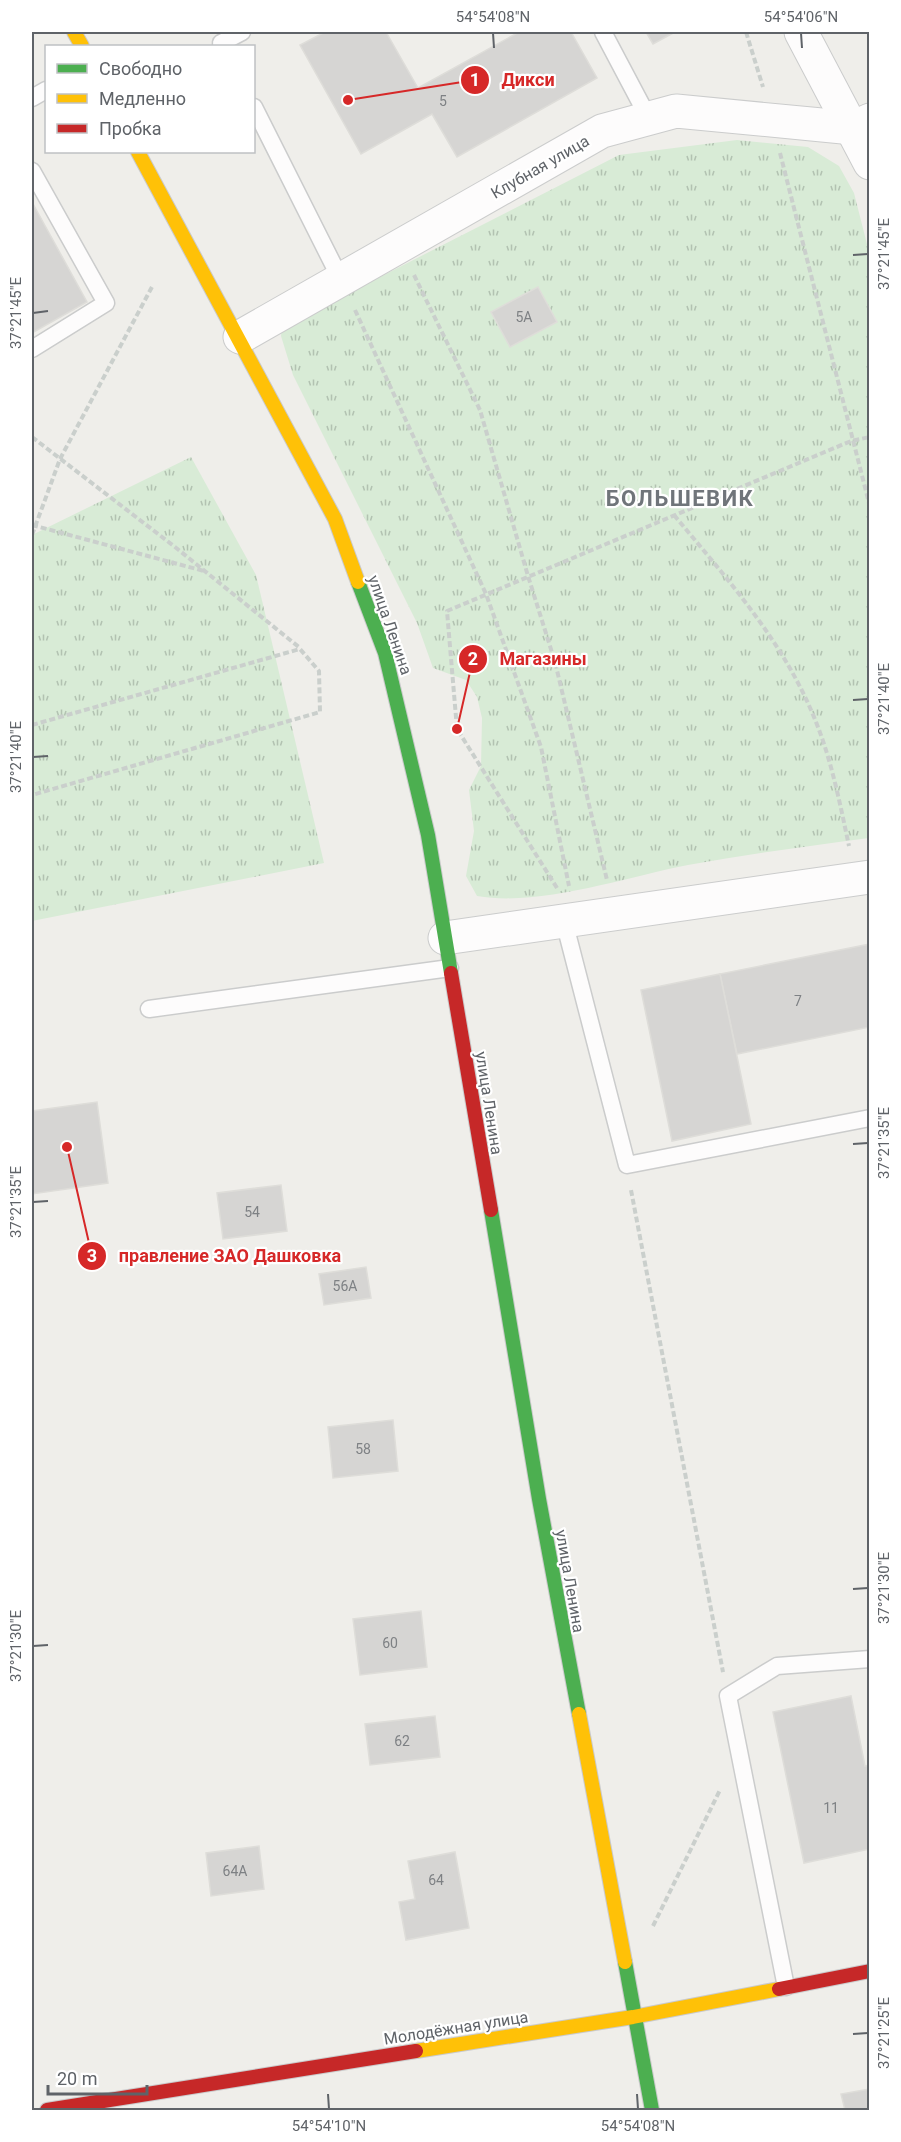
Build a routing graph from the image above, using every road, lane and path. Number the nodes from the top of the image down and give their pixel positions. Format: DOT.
graph roads {
  1 [pos="242,32"];
  2 [pos="603,32"];
  3 [pos="746,32"];
  4 [pos="801,32"];
  5 [pos="222,45"];
  6 [pos="255,108"];
  7 [pos="649,119"];
  8 [pos="772,120"];
  9 [pos="862,124"];
  10 [pos="139,153"];
  11 [pos="870,163"];
  12 [pos="32,171"];
  13 [pos="401,248"];
  14 [pos="341,280"];
  15 [pos="153,285"];
  16 [pos="240,337"];
  17 [pos="32,349"];
  18 [pos="32,437"];
  19 [pos="870,437"];
  20 [pos="851,441"];
  21 [pos="60,459"];
  22 [pos="870,507"];
  23 [pos="674,515"];
  24 [pos="33,525"];
  25 [pos="32,536"];
  26 [pos="207,572"];
  27 [pos="528,576"];
  28 [pos="486,594"];
  29 [pos="300,649"];
  30 [pos="32,725"];
  31 [pos="32,795"];
  32 [pos="863,878"];
  33 [pos="613,914"];
  34 [pos="570,920"];
  35 [pos="447,953"];
  36 [pos="149,1009"];
  37 [pos="870,1118"];
  38 [pos="627,1165"];
  39 [pos="870,1659"];
  40 [pos="728,1696"];
  41 [pos="739,1751"];
  42 [pos="652,1929"];
  43 [pos="870,1971"];
  44 [pos="786,1987"];
  45 [pos="633,2017"];
  46 [pos="47,2110"];
  47 [pos="652,2110"];
  1 -- 5 [label="lane"];
  2 -- 7 [label="lane"];
  3 -- 8 [label="path"];
  4 -- 9 [label="street"];
  6 -- 14 [label="lane"];
  7 -- 8 [label="street, Клубная улица"];
  7 -- 13 [label="street, Клубная улица"];
  8 -- 9 [label="street, Клубная улица"];
  8 -- 20 [label="path"];
  9 -- 11 [label="street"];
  10 -- 16 [label="main road, улица Ленина"];
  12 -- 17 [label="lane"];
  13 -- 14 [label="street, Клубная улица"];
  13 -- 27 [label="path"];
  14 -- 16 [label="street, Клубная улица"];
  14 -- 28 [label="path"];
  15 -- 21 [label="path"];
  16 -- 35 [label="main road, улица Ленина"];
  18 -- 21 [label="path"];
  19 -- 20 [label="path"];
  20 -- 22 [label="path"];
  20 -- 23 [label="path"];
  21 -- 24 [label="path"];
  21 -- 26 [label="path"];
  23 -- 27 [label="path"];
  23 -- 32 [label="path"];
  24 -- 25 [label="path"];
  24 -- 26 [label="path"];
  26 -- 29 [label="path"];
  27 -- 28 [label="path"];
  27 -- 33 [label="path"];
  28 -- 34 [label="path"];
  28 -- 34 [label="path"];
  29 -- 30 [label="path"];
  29 -- 31 [label="path"];
  32 -- 33 [label="street"];
  33 -- 34 [label="street"];
  34 -- 35 [label="street"];
  34 -- 38 [label="lane"];
  35 -- 36 [label="lane"];
  35 -- 45 [label="main road, улица Ленина"];
  37 -- 38 [label="lane"];
  38 -- 40 [label="path"];
  39 -- 40 [label="lane"];
  40 -- 41 [label="lane"];
  41 -- 42 [label="path"];
  41 -- 44 [label="lane"];
  43 -- 44 [label="main road, Молодёжная улица"];
  44 -- 45 [label="main road, Молодёжная улица"];
  45 -- 46 [label="main road, Молодёжная улица"];
  45 -- 47 [label="main road, улица Ленина"];
}
